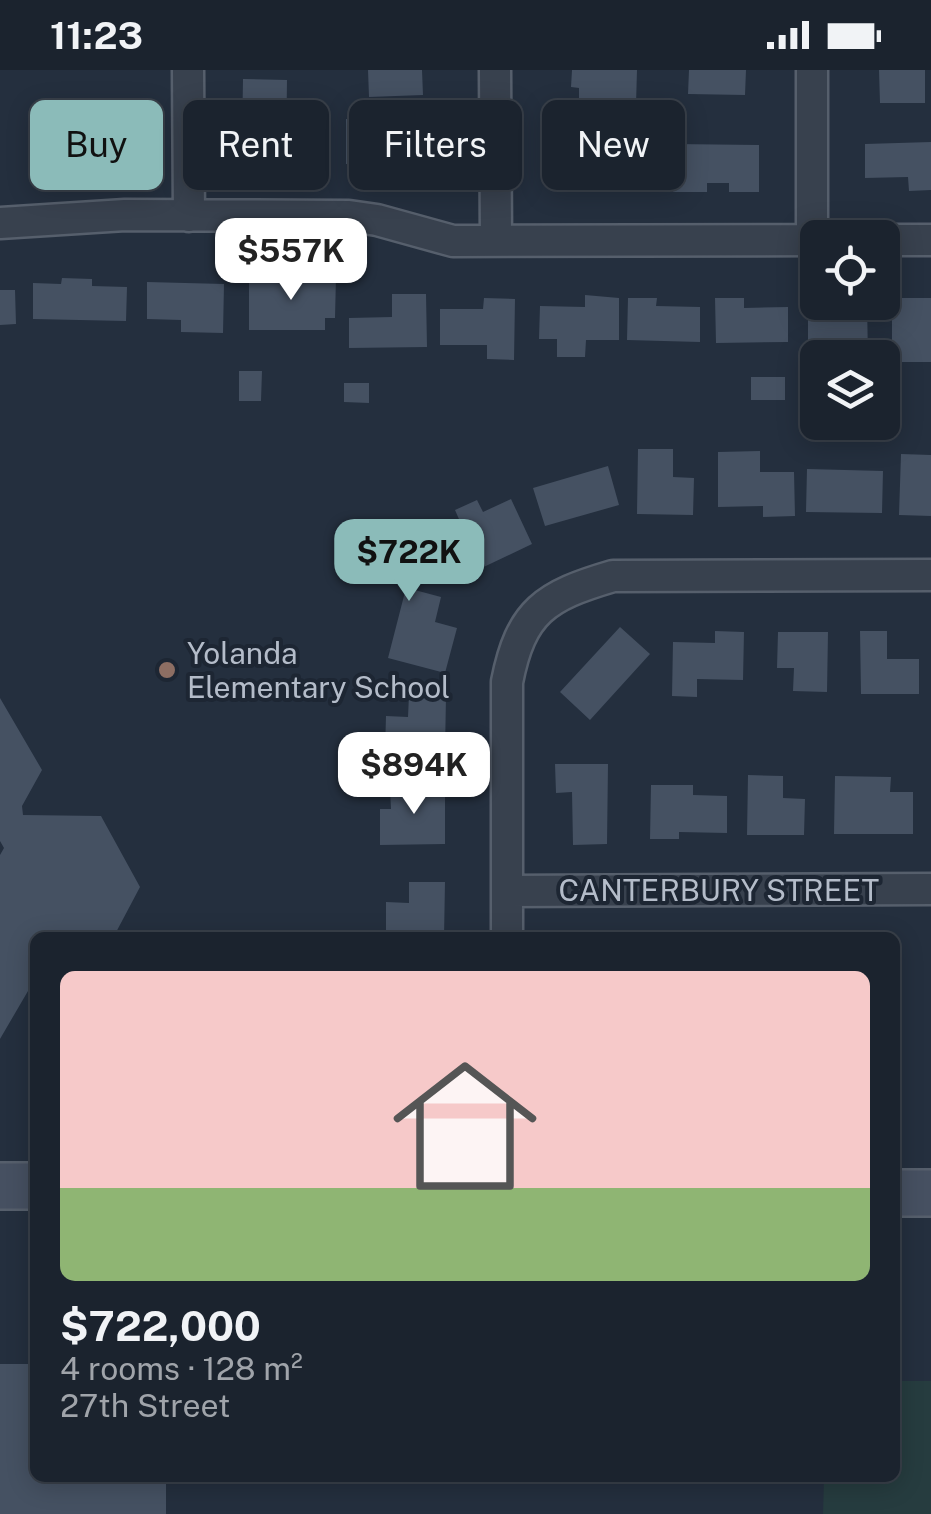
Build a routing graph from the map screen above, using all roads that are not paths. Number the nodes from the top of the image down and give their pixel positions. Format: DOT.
graph roads {
  1 [pos="188,70"];
  2 [pos="495,70"];
  3 [pos="812,70"];
  4 [pos="189,216"];
  5 [pos="815,220"];
  6 [pos="0,223"];
  7 [pos="800,240"];
  8 [pos="900,240"];
  9 [pos="931,240"];
  10 [pos="496,241"];
  11 [pos="931,575"];
  12 [pos="931,890"];
  13 [pos="508,891"];
  14 [pos="507,932"];
  15 [pos="0,1186"];
  16 [pos="30,1186"];
  17 [pos="900,1193"];
  18 [pos="931,1193"];
  1 -- 4 [label="street"];
  2 -- 10 [label="street"];
  3 -- 5 [label="street"];
  4 -- 6 [label="street"];
  4 -- 10 [label="street"];
  7 -- 10 [label="street"];
  8 -- 9 [label="street"];
  11 -- 13 [label="street"];
  12 -- 13 [label="street, CANTERBURY STREET"];
  13 -- 14 [label="street"];
  15 -- 16 [label="street"];
  17 -- 18 [label="street"];
}
